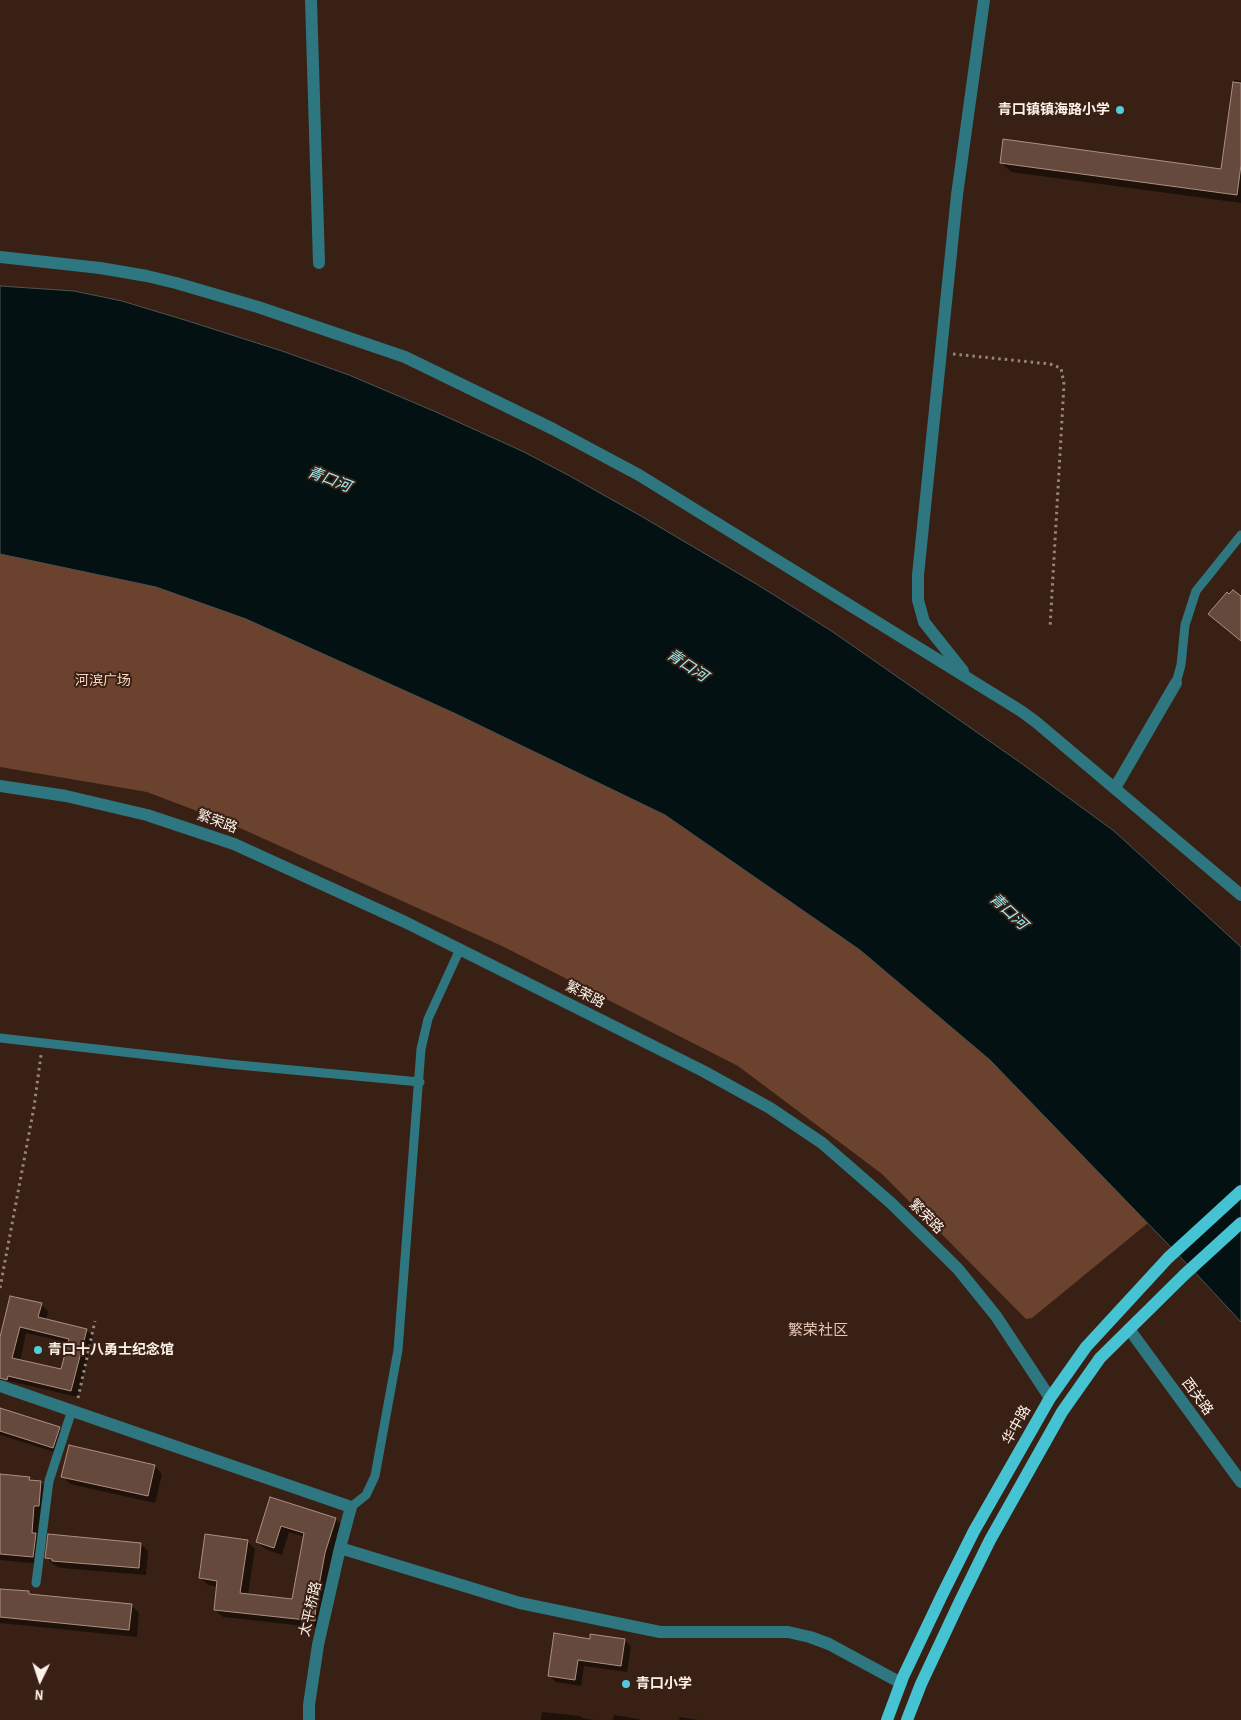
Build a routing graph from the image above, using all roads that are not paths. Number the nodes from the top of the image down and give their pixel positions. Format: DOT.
graph roads {
  1 [pos="311,0"];
  2 [pos="984,0"];
  3 [pos="0,257"];
  4 [pos="318,263"];
  5 [pos="1241,536"];
  6 [pos="969,679"];
  7 [pos="1176,683"];
  8 [pos="0,786"];
  9 [pos="1115,788"];
  10 [pos="1241,895"];
  11 [pos="460,949"];
  12 [pos="0,1038"];
  13 [pos="420,1082"];
  14 [pos="1241,1191"];
  15 [pos="1241,1223"];
  16 [pos="1129,1330"];
  17 [pos="0,1386"];
  18 [pos="1050,1398"];
  19 [pos="73,1410"];
  20 [pos="1241,1482"];
  21 [pos="351,1507"];
  22 [pos="340,1548"];
  23 [pos="36,1583"];
  24 [pos="901,1683"];
  25 [pos="309,1720"];
  26 [pos="887,1720"];
  27 [pos="907,1720"];
  1 -- 4 [label="street"];
  2 -- 6 [label="street"];
  3 -- 6 [label="street"];
  5 -- 7 [label="lane"];
  6 -- 9 [label="street"];
  7 -- 9 [label="street"];
  8 -- 11 [label="street, 繁荣路"];
  9 -- 10 [label="street"];
  11 -- 13 [label="lane"];
  11 -- 18 [label="street, 繁荣路"];
  12 -- 13 [label="lane"];
  13 -- 21 [label="lane"];
  14 -- 18 [label="main road, 华中路"];
  15 -- 16 [label="main road"];
  16 -- 20 [label="street, 西关路"];
  16 -- 27 [label="main road"];
  17 -- 19 [label="street"];
  18 -- 24 [label="main road, 华中路"];
  19 -- 21 [label="street"];
  19 -- 23 [label="lane"];
  21 -- 22 [label="street, 太平桥路"];
  22 -- 24 [label="street"];
  22 -- 25 [label="street, 太平桥路"];
  24 -- 26 [label="main road, 华中路"];
}
